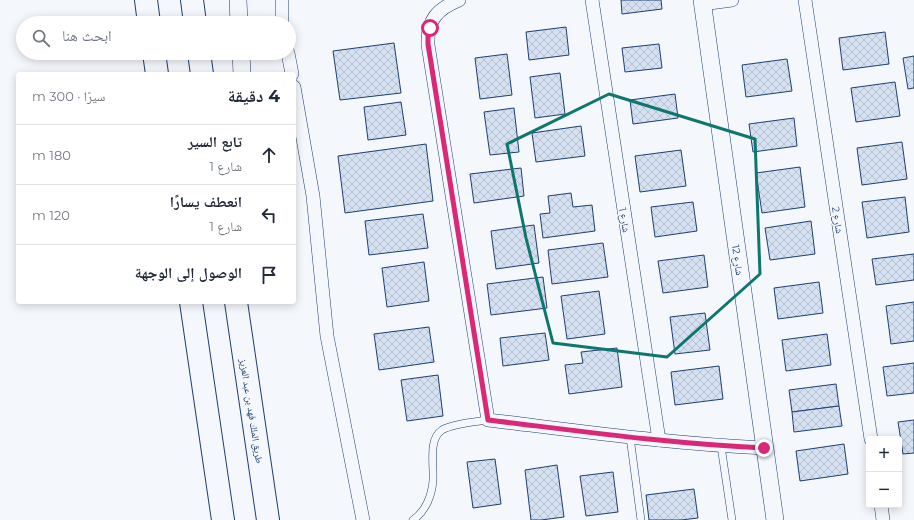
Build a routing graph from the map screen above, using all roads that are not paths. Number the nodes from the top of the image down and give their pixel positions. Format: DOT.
graph roads {
  1 [pos="146,0"];
  2 [pos="192,0"];
  3 [pos="238,0"];
  4 [pos="282,0"];
  5 [pos="459,0"];
  6 [pos="592,0"];
  7 [pos="732,0"];
  8 [pos="805,0"];
  9 [pos="702,2"];
  10 [pos="148,16"];
  11 [pos="194,16"];
  12 [pos="239,16"];
  13 [pos="282,16"];
  14 [pos="155,60"];
  15 [pos="200,60"];
  16 [pos="241,60"];
  17 [pos="289,60"];
  18 [pos="157,72"];
  19 [pos="202,72"];
  20 [pos="242,72"];
  21 [pos="292,72"];
  22 [pos="296,98"];
  23 [pos="190,304"];
  24 [pos="236,304"];
  25 [pos="244,304"];
  26 [pos="242,348"];
  27 [pos="488,420"];
  28 [pos="871,436"];
  29 [pos="630,437"];
  30 [pos="659,440"];
  31 [pos="721,446"];
  32 [pos="764,448"];
  33 [pos="881,508"];
  34 [pos="223,520"];
  35 [pos="268,520"];
  36 [pos="363,520"];
  37 [pos="413,520"];
  38 [pos="641,520"];
  39 [pos="732,520"];
  40 [pos="775,520"];
  41 [pos="883,520"];
  1 -- 10 [label="highway"];
  2 -- 11 [label="highway"];
  3 -- 12 [label="street"];
  4 -- 13 [label="street"];
  5 -- 27 [label="street"];
  6 -- 30 [label="street, شارع 1"];
  7 -- 9 [label="street"];
  8 -- 28 [label="street, شارع 2"];
  9 -- 32 [label="street, شارع 12"];
  14 -- 18 [label="highway"];
  15 -- 19 [label="highway"];
  16 -- 20 [label="street"];
  17 -- 21 [label="street"];
  22 -- 36 [label="street"];
  23 -- 34 [label="highway"];
  24 -- 26 [label="highway, طريق الملك فهد بن عبد العزيز"];
  25 -- 26 [label="street"];
  26 -- 35 [label="highway, طريق الملك فهد بن عبد العزيز"];
  27 -- 29 [label="street"];
  27 -- 37 [label="lane"];
  29 -- 30 [label="street"];
  29 -- 38 [label="lane"];
  30 -- 31 [label="street"];
  31 -- 32 [label="street"];
  31 -- 39 [label="lane"];
  32 -- 40 [label="street, شارع 12"];
  33 -- 41 [label="street"];
}
